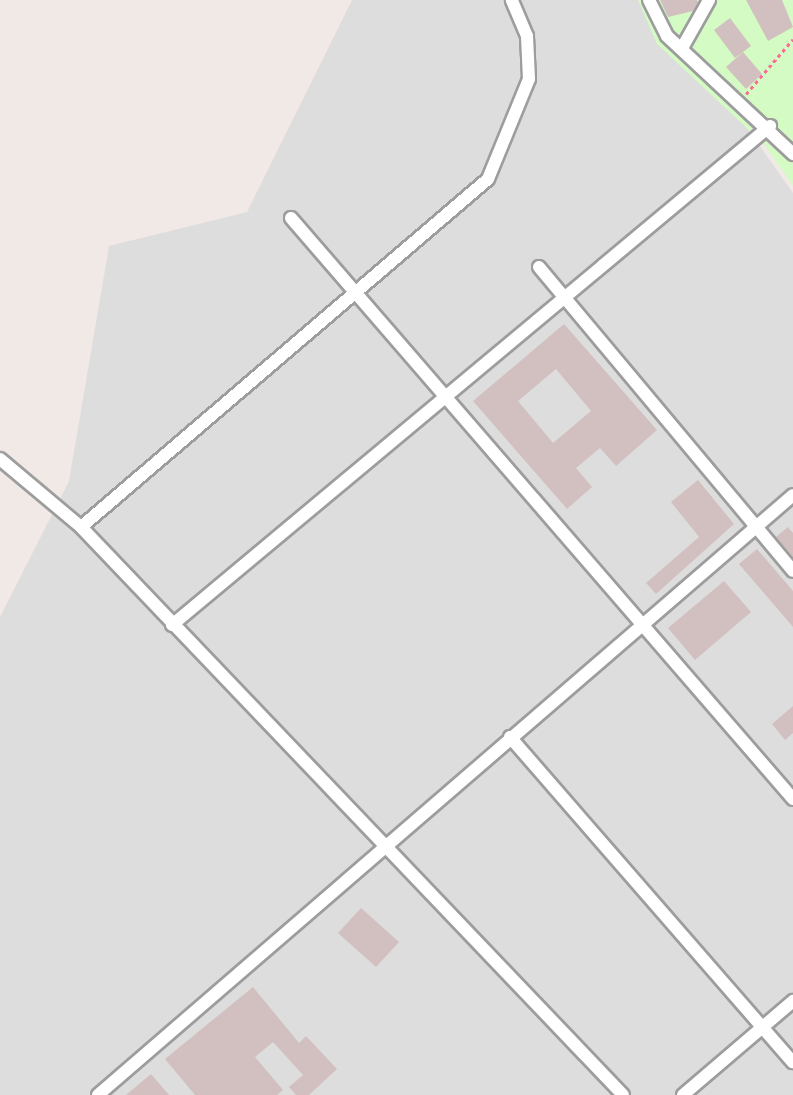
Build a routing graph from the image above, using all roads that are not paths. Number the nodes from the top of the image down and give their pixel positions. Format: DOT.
graph roads {
  1 [pos="512,0"];
  2 [pos="649,0"];
  3 [pos="709,0"];
  4 [pos="682,48"];
  5 [pos="770,126"];
  6 [pos="793,154"];
  7 [pos="291,218"];
  8 [pos="539,267"];
  9 [pos="357,292"];
  10 [pos="566,300"];
  11 [pos="444,393"];
  12 [pos="0,459"];
  13 [pos="793,495"];
  14 [pos="81,527"];
  15 [pos="756,528"];
  16 [pos="793,570"];
  17 [pos="173,625"];
  18 [pos="643,625"];
  19 [pos="510,737"];
  20 [pos="793,799"];
  21 [pos="384,843"];
  22 [pos="793,1001"];
  23 [pos="763,1026"];
  24 [pos="793,1062"];
  25 [pos="98,1095"];
  26 [pos="623,1095"];
  27 [pos="683,1095"];
  1 -- 9 [label="street"];
  2 -- 4 [label="street"];
  3 -- 4 [label="street"];
  4 -- 5 [label="street"];
  5 -- 6 [label="street"];
  5 -- 10 [label="street"];
  7 -- 9 [label="street"];
  8 -- 10 [label="street"];
  9 -- 11 [label="street"];
  9 -- 14 [label="street"];
  10 -- 11 [label="street"];
  10 -- 15 [label="street"];
  11 -- 17 [label="street"];
  11 -- 18 [label="street"];
  12 -- 14 [label="street"];
  13 -- 15 [label="street"];
  14 -- 17 [label="street"];
  15 -- 16 [label="street"];
  15 -- 18 [label="street"];
  17 -- 21 [label="street"];
  18 -- 19 [label="street"];
  18 -- 20 [label="street"];
  19 -- 21 [label="street"];
  19 -- 23 [label="street"];
  21 -- 25 [label="street"];
  21 -- 26 [label="street"];
  22 -- 23 [label="street"];
  23 -- 24 [label="street"];
  23 -- 27 [label="street"];
}
